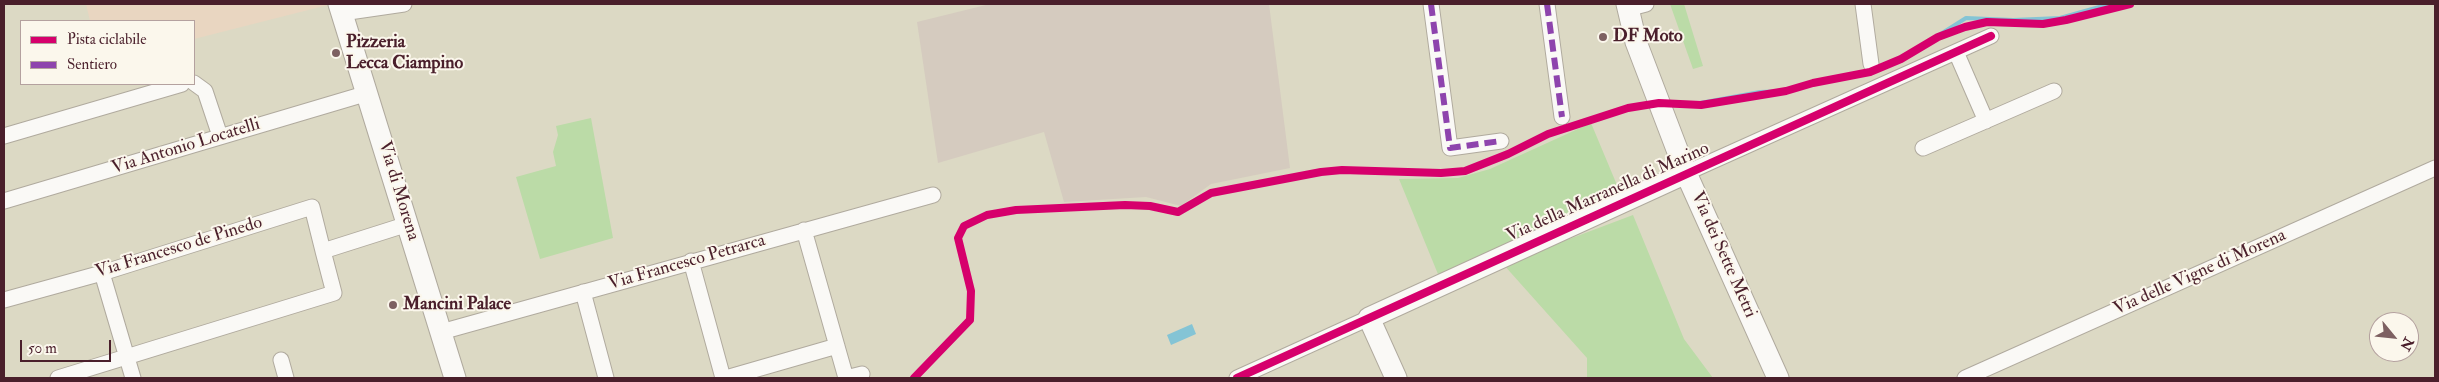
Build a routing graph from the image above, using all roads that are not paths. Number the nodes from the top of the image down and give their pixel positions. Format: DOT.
graph roads {
  1 [pos="404,4"];
  2 [pos="1431,4"];
  3 [pos="1547,4"];
  4 [pos="1863,4"];
  5 [pos="1634,6"];
  6 [pos="341,8"];
  7 [pos="1992,36"];
  8 [pos="1956,52"];
  9 [pos="1871,64"];
  10 [pos="195,84"];
  11 [pos="179,85"];
  12 [pos="2054,91"];
  13 [pos="368,93"];
  14 [pos="1562,117"];
  15 [pos="1986,121"];
  16 [pos="4,136"];
  17 [pos="220,136"];
  18 [pos="1501,141"];
  19 [pos="1923,148"];
  20 [pos="2435,168"];
  21 [pos="1686,174"];
  22 [pos="933,195"];
  23 [pos="4,201"];
  24 [pos="408,224"];
  25 [pos="804,230"];
  26 [pos="323,251"];
  27 [pos="691,261"];
  28 [pos="102,273"];
  29 [pos="583,292"];
  30 [pos="4,300"];
  31 [pos="1369,318"];
  32 [pos="441,332"];
  33 [pos="837,346"];
  34 [pos="128,358"];
  35 [pos="281,360"];
  36 [pos="862,374"];
  37 [pos="58,378"];
  38 [pos="133,378"];
  39 [pos="286,378"];
  40 [pos="455,378"];
  41 [pos="606,378"];
  42 [pos="725,378"];
  43 [pos="846,378"];
  44 [pos="1237,378"];
  45 [pos="1396,378"];
  46 [pos="1778,378"];
  47 [pos="1965,378"];
  1 -- 6 [label="street"];
  2 -- 18 [label="street"];
  3 -- 14 [label="street"];
  4 -- 9 [label="street"];
  5 -- 21 [label="street, Via dei Sette Metri"];
  6 -- 13 [label="street, Via di Morena"];
  7 -- 8 [label="street, Via della Marranella di Marino"];
  8 -- 15 [label="street"];
  8 -- 21 [label="street, Via della Marranella di Marino"];
  10 -- 17 [label="street"];
  11 -- 16 [label="street"];
  12 -- 15 [label="street"];
  13 -- 17 [label="street, Via Antonio Locatelli"];
  13 -- 24 [label="street, Via di Morena"];
  15 -- 19 [label="street"];
  17 -- 23 [label="street, Via Antonio Locatelli"];
  20 -- 47 [label="street, Via delle Vigne di Morena"];
  21 -- 31 [label="street, Via della Marranella di Marino"];
  21 -- 46 [label="street, Via dei Sette Metri"];
  22 -- 25 [label="street, Via Francesco Petrarca"];
  24 -- 26 [label="street"];
  24 -- 32 [label="street, Via di Morena"];
  25 -- 27 [label="street, Via Francesco Petrarca"];
  25 -- 33 [label="street"];
  26 -- 28 [label="street, Via Francesco de Pinedo"];
  26 -- 34 [label="street"];
  27 -- 29 [label="street, Via Francesco Petrarca"];
  27 -- 42 [label="street"];
  28 -- 30 [label="street, Via Francesco de Pinedo"];
  28 -- 34 [label="street"];
  29 -- 32 [label="street, Via Francesco Petrarca"];
  29 -- 41 [label="street"];
  31 -- 44 [label="street, Via della Marranella di Marino"];
  31 -- 45 [label="street"];
  32 -- 40 [label="street, Via di Morena"];
  33 -- 42 [label="street"];
  33 -- 43 [label="street"];
  34 -- 37 [label="street"];
  34 -- 38 [label="street"];
  35 -- 39 [label="street"];
  36 -- 43 [label="street"];
}
